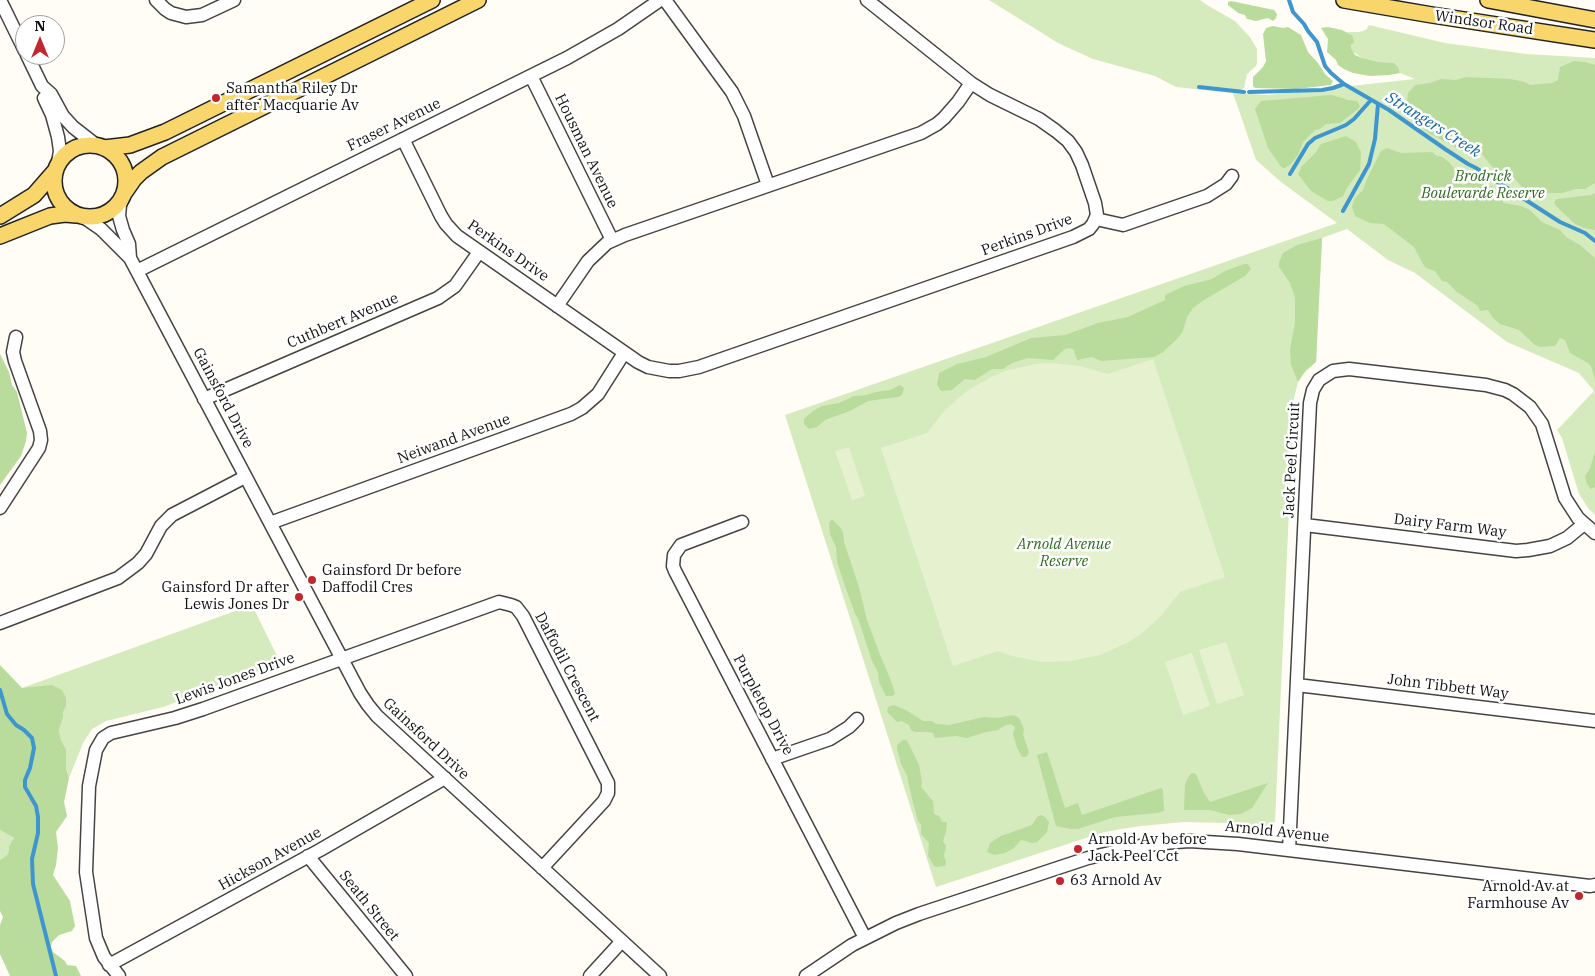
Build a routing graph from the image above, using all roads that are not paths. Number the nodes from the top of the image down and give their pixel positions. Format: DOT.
graph roads {
  1 [pos="0,0"];
  2 [pos="156,0"];
  3 [pos="234,0"];
  4 [pos="432,0"];
  5 [pos="478,0"];
  6 [pos="660,0"];
  7 [pos="665,0"];
  8 [pos="866,0"];
  9 [pos="1344,0"];
  10 [pos="1488,0"];
  11 [pos="1595,20"];
  12 [pos="15,31"];
  13 [pos="1595,40"];
  14 [pos="32,65"];
  15 [pos="531,76"];
  16 [pos="971,83"];
  17 [pos="42,86"];
  18 [pos="403,139"];
  19 [pos="100,147"];
  20 [pos="57,167"];
  21 [pos="1232,176"];
  22 [pos="768,185"];
  23 [pos="124,196"];
  24 [pos="0,216"];
  25 [pos="80,216"];
  26 [pos="1096,219"];
  27 [pos="0,236"];
  28 [pos="612,240"];
  29 [pos="479,252"];
  30 [pos="130,258"];
  31 [pos="137,272"];
  32 [pos="558,306"];
  33 [pos="16,337"];
  34 [pos="624,353"];
  35 [pos="204,398"];
  36 [pos="246,477"];
  37 [pos="0,508"];
  38 [pos="742,522"];
  39 [pos="270,523"];
  40 [pos="1584,524"];
  41 [pos="1305,525"];
  42 [pos="1595,533"];
  43 [pos="0,623"];
  44 [pos="342,658"];
  45 [pos="1297,685"];
  46 [pos="857,719"];
  47 [pos="1595,721"];
  48 [pos="772,759"];
  49 [pos="445,778"];
  50 [pos="1289,850"];
  51 [pos="308,856"];
  52 [pos="542,868"];
  53 [pos="1593,886"];
  54 [pos="865,938"];
  55 [pos="622,942"];
  56 [pos="109,965"];
  57 [pos="119,976"];
  58 [pos="406,976"];
  59 [pos="590,976"];
  60 [pos="660,976"];
  61 [pos="806,976"];
  1 -- 12 [label="street"];
  2 -- 3 [label="street"];
  4 -- 19 [label="main road"];
  5 -- 23 [label="main road"];
  6 -- 15 [label="street, Fraser Avenue"];
  7 -- 22 [label="street"];
  8 -- 16 [label="street"];
  9 -- 13 [label="main road, Windsor Road"];
  10 -- 11 [label="main road, Windsor Road"];
  14 -- 17 [label="street"];
  15 -- 18 [label="street, Fraser Avenue"];
  15 -- 28 [label="street, Housman Avenue"];
  16 -- 22 [label="street"];
  16 -- 26 [label="street, Perkins Drive"];
  17 -- 19 [label="street"];
  17 -- 20 [label="street"];
  18 -- 29 [label="street, Perkins Drive"];
  18 -- 31 [label="street, Fraser Avenue"];
  19 -- 20 [label="main road"];
  19 -- 23 [label="main road"];
  20 -- 24 [label="main road"];
  20 -- 25 [label="main road"];
  21 -- 26 [label="street"];
  22 -- 28 [label="street"];
  23 -- 25 [label="main road"];
  23 -- 30 [label="street, Gainsford Drive"];
  25 -- 27 [label="main road"];
  25 -- 30 [label="street, Gainsford Drive"];
  26 -- 34 [label="street, Perkins Drive"];
  28 -- 32 [label="street"];
  29 -- 32 [label="street, Perkins Drive"];
  29 -- 35 [label="street, Cuthbert Avenue"];
  30 -- 31 [label="street, Gainsford Drive"];
  31 -- 35 [label="street, Gainsford Drive"];
  32 -- 34 [label="street, Perkins Drive"];
  33 -- 37 [label="street"];
  34 -- 39 [label="street, Neiwand Avenue"];
  35 -- 36 [label="street, Gainsford Drive"];
  36 -- 39 [label="street, Gainsford Drive"];
  36 -- 43 [label="street"];
  38 -- 48 [label="street, Purpletop Drive"];
  39 -- 44 [label="street, Gainsford Drive"];
  40 -- 41 [label="street, Dairy Farm Way"];
  40 -- 41 [label="street, Jack Peel Circuit"];
  40 -- 42 [label="street, Jack Peel Circuit"];
  41 -- 45 [label="street, Jack Peel Circuit"];
  44 -- 49 [label="street, Gainsford Drive"];
  44 -- 52 [label="street, Daffodil Crescent"];
  44 -- 56 [label="street, Lewis Jones Drive"];
  45 -- 47 [label="street, John Tibbett Way"];
  45 -- 50 [label="street, Jack Peel Circuit"];
  46 -- 48 [label="street"];
  48 -- 54 [label="street, Purpletop Drive"];
  49 -- 51 [label="street, Hickson Avenue"];
  49 -- 52 [label="street, Gainsford Drive"];
  50 -- 53 [label="street, Arnold Avenue"];
  50 -- 54 [label="street, Arnold Avenue"];
  51 -- 56 [label="street, Hickson Avenue"];
  51 -- 58 [label="street, Seath Street"];
  52 -- 55 [label="street, Gainsford Drive"];
  54 -- 61 [label="street, Arnold Avenue"];
  55 -- 59 [label="street"];
  55 -- 60 [label="street, Gainsford Drive"];
  56 -- 57 [label="street"];
}
